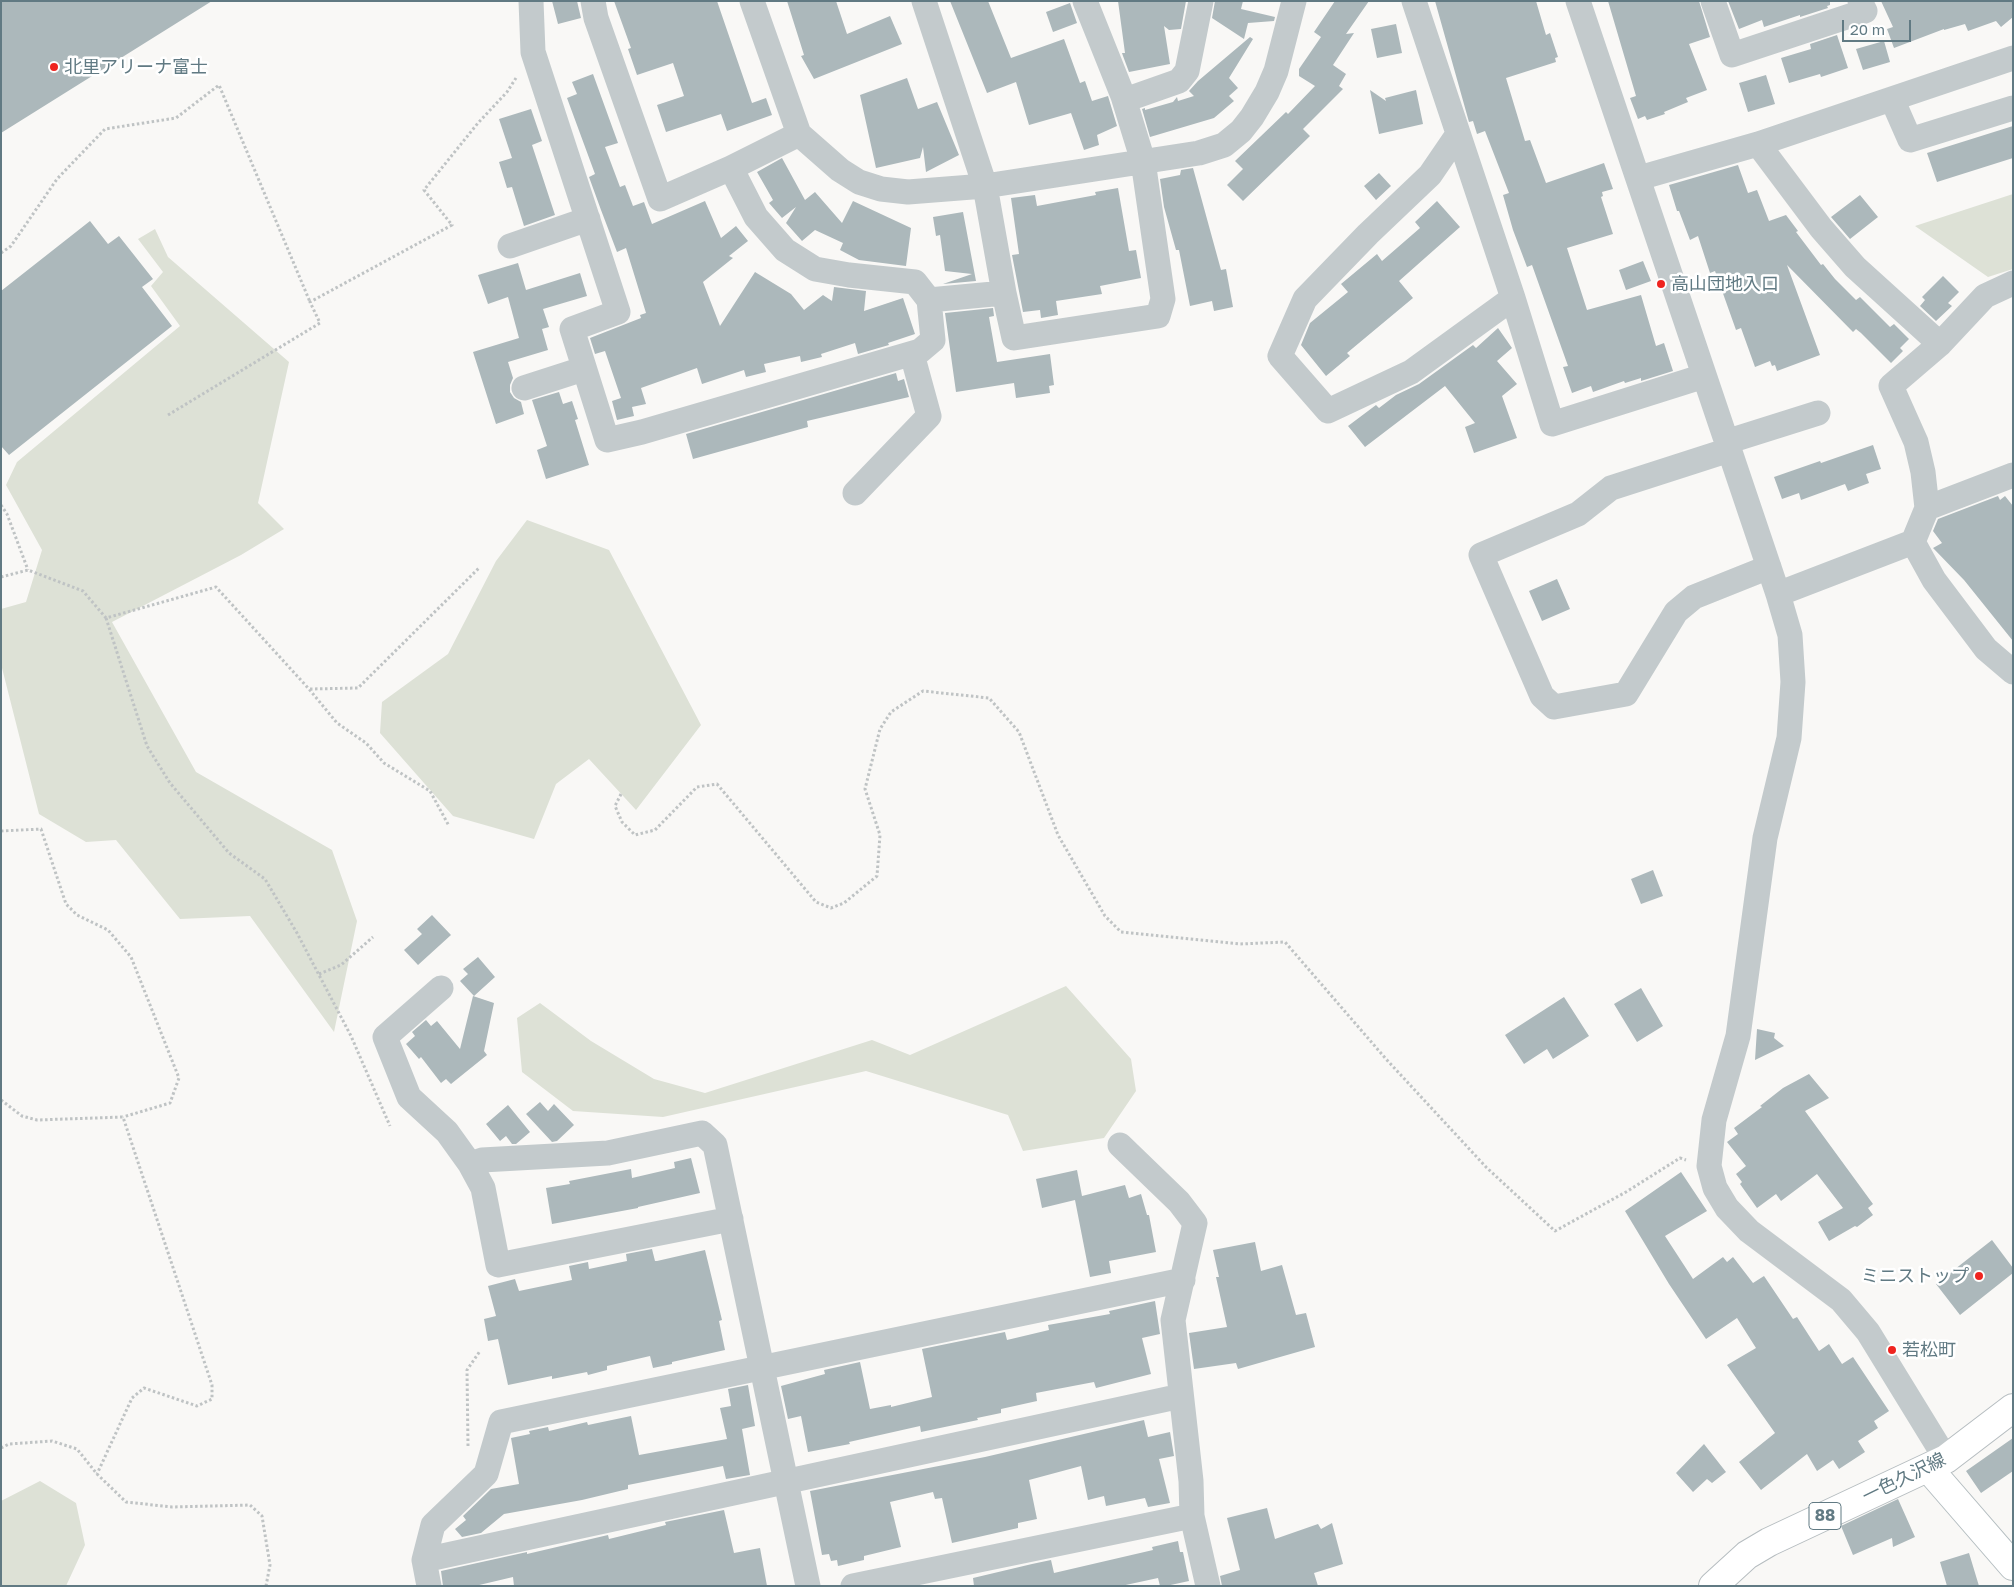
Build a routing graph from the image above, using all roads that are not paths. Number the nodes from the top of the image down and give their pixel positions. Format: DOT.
graph roads {
  1 [pos="531,1"];
  2 [pos="593,1"];
  3 [pos="752,1"];
  4 [pos="924,1"];
  5 [pos="1085,1"];
  6 [pos="1201,1"];
  7 [pos="1294,1"];
  8 [pos="1414,1"];
  9 [pos="1578,1"];
  10 [pos="1713,1"];
  11 [pos="1860,1"];
  12 [pos="2013,58"];
  13 [pos="1892,99"];
  14 [pos="1124,100"];
  15 [pos="2013,108"];
  16 [pos="799,134"];
  17 [pos="1458,134"];
  18 [pos="1758,144"];
  19 [pos="1143,161"];
  20 [pos="731,168"];
  21 [pos="1639,178"];
  22 [pos="985,186"];
  23 [pos="588,220"];
  24 [pos="510,246"];
  25 [pos="2013,283"];
  26 [pos="1004,293"];
  27 [pos="1513,298"];
  28 [pos="929,300"];
  29 [pos="1940,344"];
  30 [pos="912,354"];
  31 [pos="583,369"];
  32 [pos="1704,376"];
  33 [pos="524,388"];
  34 [pos="1818,413"];
  35 [pos="1728,446"];
  36 [pos="2013,475"];
  37 [pos="855,493"];
  38 [pos="1927,508"];
  39 [pos="1913,542"];
  40 [pos="1769,568"];
  41 [pos="1778,594"];
  42 [pos="2013,672"];
  43 [pos="441,988"];
  44 [pos="1120,1145"];
  45 [pos="470,1164"];
  46 [pos="731,1219"];
  47 [pos="1183,1280"];
  48 [pos="762,1367"];
  49 [pos="1180,1396"];
  50 [pos="2013,1408"];
  51 [pos="1937,1464"];
  52 [pos="787,1481"];
  53 [pos="1192,1516"];
  54 [pos="424,1560"];
  55 [pos="2013,1566"];
  56 [pos="429,1586"];
  57 [pos="808,1586"];
  58 [pos="853,1586"];
  59 [pos="1208,1586"];
  60 [pos="1713,1586"];
  1 -- 23 [label="street"];
  2 -- 20 [label="street"];
  3 -- 16 [label="street"];
  4 -- 22 [label="street"];
  5 -- 14 [label="street"];
  6 -- 14 [label="street"];
  7 -- 19 [label="street"];
  8 -- 17 [label="street"];
  9 -- 21 [label="street"];
  10 -- 11 [label="street"];
  12 -- 13 [label="street"];
  13 -- 15 [label="street"];
  13 -- 18 [label="street"];
  14 -- 19 [label="street"];
  16 -- 20 [label="street"];
  16 -- 22 [label="street"];
  17 -- 27 [label="street"];
  17 -- 27 [label="street"];
  18 -- 21 [label="street"];
  18 -- 29 [label="street"];
  19 -- 22 [label="street"];
  19 -- 26 [label="street"];
  20 -- 28 [label="street"];
  21 -- 32 [label="street"];
  22 -- 26 [label="street"];
  23 -- 24 [label="street"];
  23 -- 31 [label="street"];
  25 -- 29 [label="street"];
  26 -- 28 [label="street"];
  27 -- 32 [label="street"];
  28 -- 30 [label="street"];
  29 -- 38 [label="street"];
  30 -- 31 [label="street"];
  30 -- 37 [label="street"];
  31 -- 33 [label="street"];
  32 -- 35 [label="street"];
  34 -- 35 [label="street"];
  35 -- 40 [label="street"];
  35 -- 40 [label="street"];
  36 -- 38 [label="street"];
  38 -- 39 [label="street"];
  39 -- 41 [label="street"];
  39 -- 42 [label="street"];
  40 -- 41 [label="street"];
  41 -- 51 [label="street"];
  43 -- 45 [label="street"];
  44 -- 47 [label="street"];
  45 -- 46 [label="street"];
  45 -- 46 [label="street"];
  46 -- 48 [label="street"];
  47 -- 48 [label="street"];
  47 -- 49 [label="street"];
  48 -- 52 [label="street"];
  48 -- 54 [label="street"];
  49 -- 52 [label="street"];
  49 -- 53 [label="street"];
  50 -- 51 [label="main road, 一色久沢線 / 88"];
  51 -- 55 [label="main road"];
  51 -- 60 [label="main road, 一色久沢線 / 88"];
  52 -- 54 [label="street"];
  52 -- 57 [label="street"];
  53 -- 58 [label="street"];
  53 -- 59 [label="street"];
  54 -- 56 [label="street"];
}
